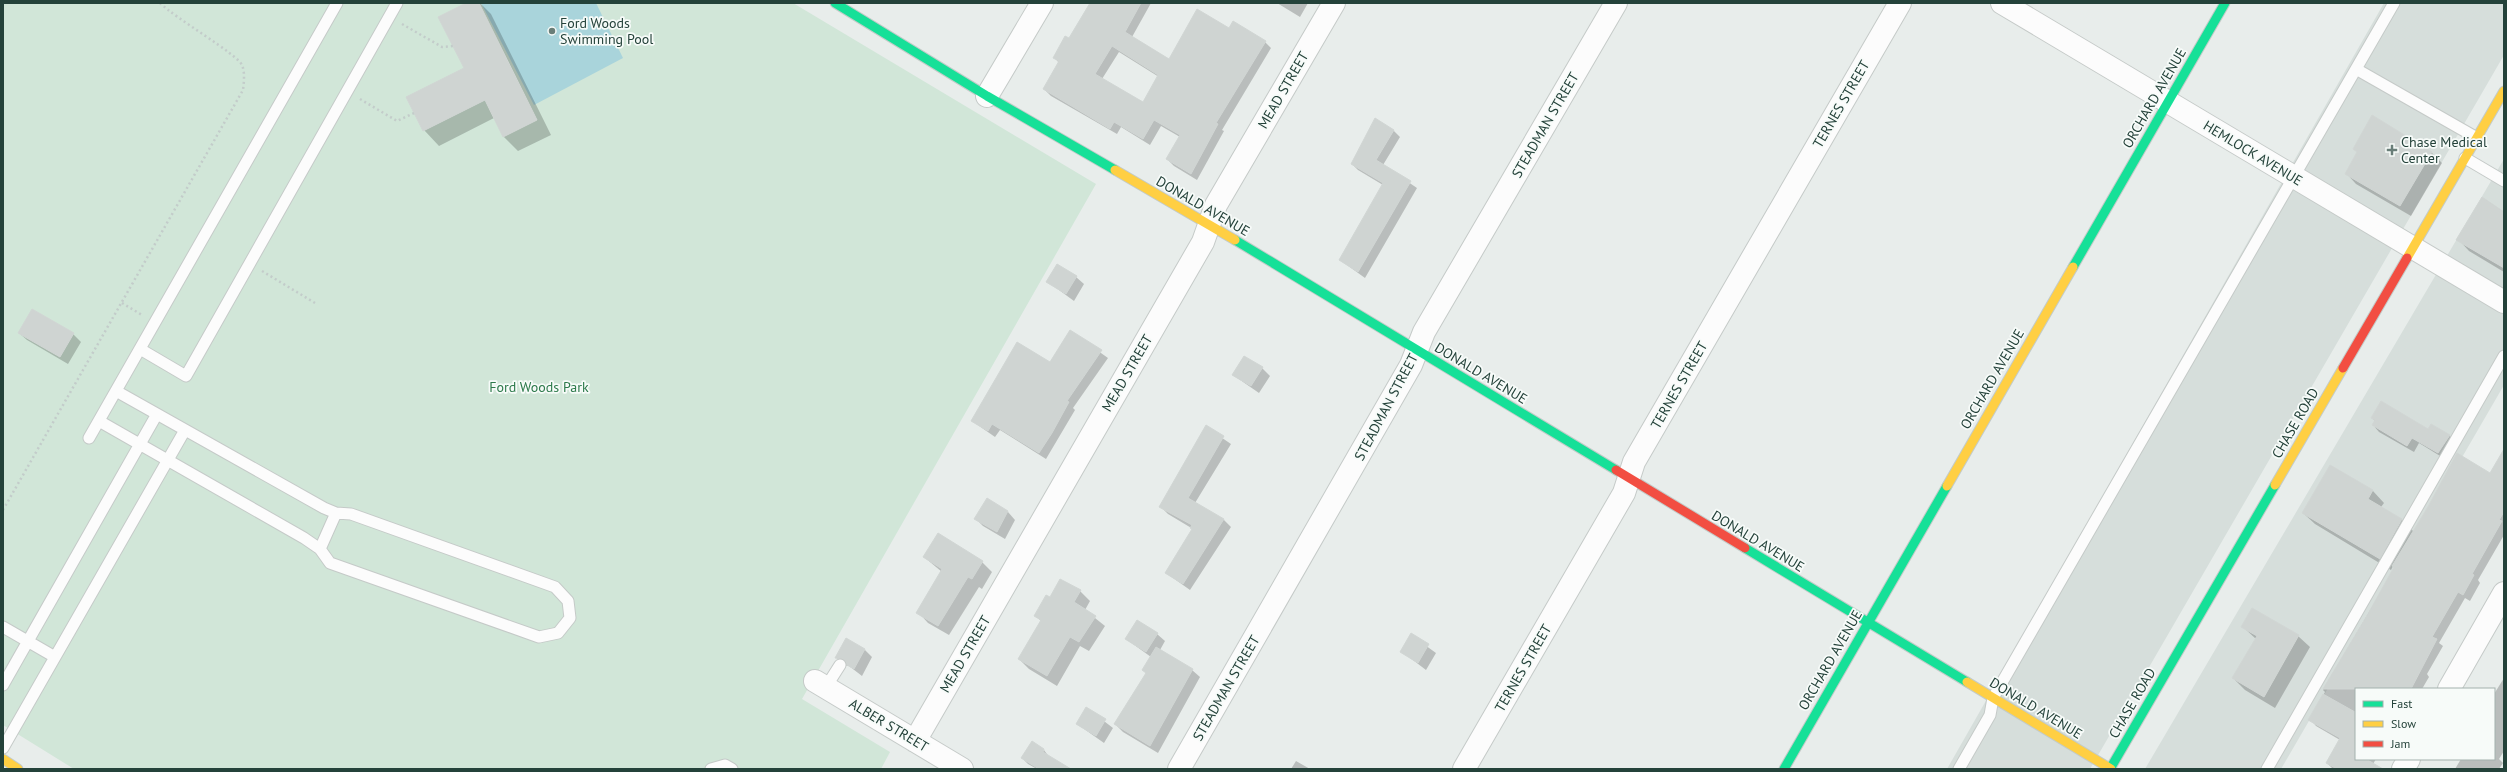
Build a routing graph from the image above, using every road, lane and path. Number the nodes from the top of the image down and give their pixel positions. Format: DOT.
graph roads {
  1 [pos="160,3"];
  2 [pos="337,3"];
  3 [pos="397,3"];
  4 [pos="835,3"];
  5 [pos="1042,3"];
  6 [pos="1334,3"];
  7 [pos="1616,3"];
  8 [pos="1900,3"];
  9 [pos="2002,3"];
  10 [pos="2225,3"];
  11 [pos="2394,3"];
  12 [pos="390,17"];
  13 [pos="453,46"];
  14 [pos="2356,69"];
  15 [pos="346,91"];
  16 [pos="2504,91"];
  17 [pos="987,96"];
  18 [pos="2168,102"];
  19 [pos="414,113"];
  20 [pos="2477,138"];
  21 [pos="2465,158"];
  22 [pos="2293,177"];
  23 [pos="2504,181"];
  24 [pos="1209,225"];
  25 [pos="2412,248"];
  26 [pos="249,264"];
  27 [pos="2504,302"];
  28 [pos="122,303"];
  29 [pos="315,303"];
  30 [pos="155,322"];
  31 [pos="140,349"];
  32 [pos="1416,350"];
  33 [pos="2504,356"];
  34 [pos="116,390"];
  35 [pos="157,414"];
  36 [pos="99,421"];
  37 [pos="185,430"];
  38 [pos="89,438"];
  39 [pos="140,444"];
  40 [pos="168,460"];
  41 [pos="1628,479"];
  42 [pos="3,510"];
  43 [pos="336,513"];
  44 [pos="320,549"];
  45 [pos="2504,593"];
  46 [pos="1867,623"];
  47 [pos="3,627"];
  48 [pos="28,641"];
  49 [pos="55,657"];
  50 [pos="840,665"];
  51 [pos="3,684"];
  52 [pos="820,684"];
  53 [pos="2450,688"];
  54 [pos="1993,698"];
  55 [pos="915,740"];
  56 [pos="3,748"];
  57 [pos="3,759"];
  58 [pos="2408,760"];
  59 [pos="18,769"];
  60 [pos="711,769"];
  61 [pos="732,769"];
  62 [pos="962,769"];
  63 [pos="1180,769"];
  64 [pos="1464,769"];
  65 [pos="1784,769"];
  66 [pos="1959,769"];
  67 [pos="2110,769"];
  68 [pos="2267,769"];
  69 [pos="2403,769"];
  1 -- 28 [label="path"];
  2 -- 30 [label="lane"];
  3 -- 12 [label="lane"];
  4 -- 17 [label="street, DONALD AVENUE"];
  5 -- 17 [label="street"];
  6 -- 24 [label="street, MEAD STREET"];
  7 -- 32 [label="street, STEADMAN STREET"];
  8 -- 41 [label="street, TERNES STREET"];
  9 -- 18 [label="street, HEMLOCK AVENUE"];
  10 -- 18 [label="street, ORCHARD AVENUE"];
  11 -- 14 [label="lane"];
  12 -- 13 [label="path"];
  12 -- 15 [label="lane"];
  14 -- 20 [label="lane"];
  14 -- 22 [label="lane"];
  15 -- 19 [label="path"];
  15 -- 26 [label="lane"];
  16 -- 20 [label="street, CHASE ROAD"];
  17 -- 24 [label="street, DONALD AVENUE"];
  18 -- 22 [label="street, HEMLOCK AVENUE"];
  18 -- 46 [label="street, ORCHARD AVENUE"];
  20 -- 21 [label="street, CHASE ROAD"];
  21 -- 23 [label="lane"];
  21 -- 25 [label="street, CHASE ROAD"];
  22 -- 25 [label="street, HEMLOCK AVENUE"];
  22 -- 54 [label="lane"];
  24 -- 32 [label="street, DONALD AVENUE"];
  24 -- 55 [label="street, MEAD STREET"];
  25 -- 27 [label="street, HEMLOCK AVENUE"];
  25 -- 67 [label="street, CHASE ROAD"];
  26 -- 29 [label="path"];
  26 -- 31 [label="lane"];
  28 -- 30 [label="path"];
  28 -- 42 [label="path"];
  30 -- 31 [label="lane"];
  31 -- 34 [label="lane"];
  32 -- 41 [label="street, DONALD AVENUE"];
  32 -- 63 [label="street, STEADMAN STREET"];
  33 -- 68 [label="lane"];
  34 -- 35 [label="lane"];
  34 -- 36 [label="lane"];
  35 -- 37 [label="lane"];
  35 -- 39 [label="lane"];
  36 -- 38 [label="lane"];
  36 -- 39 [label="lane"];
  37 -- 40 [label="lane"];
  37 -- 43 [label="lane"];
  39 -- 40 [label="lane"];
  39 -- 48 [label="lane"];
  40 -- 44 [label="lane"];
  40 -- 49 [label="lane"];
  41 -- 46 [label="street, DONALD AVENUE"];
  41 -- 64 [label="street, TERNES STREET"];
  43 -- 44 [label="lane"];
  43 -- 44 [label="lane"];
  45 -- 53 [label="street"];
  46 -- 54 [label="street, DONALD AVENUE"];
  46 -- 65 [label="street, ORCHARD AVENUE"];
  47 -- 48 [label="lane"];
  48 -- 49 [label="lane"];
  48 -- 51 [label="lane"];
  49 -- 56 [label="lane"];
  50 -- 52 [label="lane"];
  52 -- 55 [label="street, ALBER STREET"];
  54 -- 66 [label="lane"];
  54 -- 67 [label="street, DONALD AVENUE"];
  55 -- 62 [label="street, ALBER STREET"];
  57 -- 59 [label="street"];
  58 -- 69 [label="street"];
  60 -- 61 [label="lane"];
}
